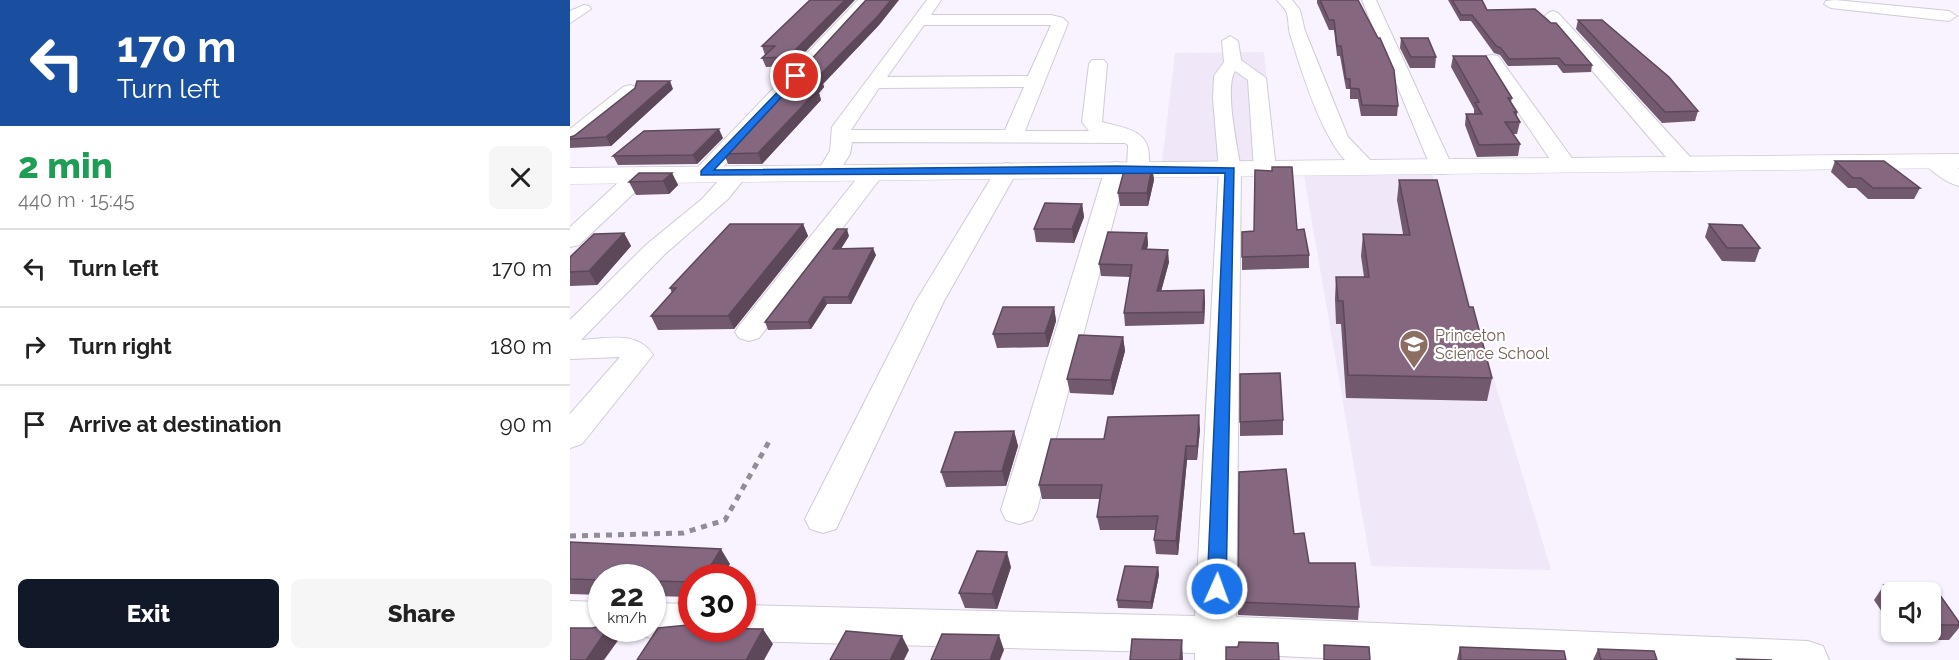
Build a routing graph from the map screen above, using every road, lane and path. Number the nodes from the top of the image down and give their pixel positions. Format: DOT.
graph roads {
  1 [pos="867,0"];
  2 [pos="934,0"];
  3 [pos="1284,0"];
  4 [pos="1369,0"];
  5 [pos="1912,0"];
  6 [pos="1831,4"];
  7 [pos="584,9"];
  8 [pos="1553,16"];
  9 [pos="570,18"];
  10 [pos="1954,18"];
  11 [pos="920,20"];
  12 [pos="1492,60"];
  13 [pos="1098,64"];
  14 [pos="1035,81"];
  15 [pos="874,83"];
  16 [pos="630,92"];
  17 [pos="840,136"];
  18 [pos="1012,136"];
  19 [pos="1130,137"];
  20 [pos="570,139"];
  21 [pos="1947,161"];
  22 [pos="1684,165"];
  23 [pos="1566,166"];
  24 [pos="1367,168"];
  25 [pos="1442,168"];
  26 [pos="1127,169"];
  27 [pos="1007,170"];
  28 [pos="1230,170"];
  29 [pos="1265,170"];
  30 [pos="828,172"];
  31 [pos="874,172"];
  32 [pos="705,173"];
  33 [pos="738,173"];
  34 [pos="641,174"];
  35 [pos="570,176"];
  36 [pos="1959,179"];
  37 [pos="570,240"];
  38 [pos="749,332"];
  39 [pos="570,335"];
  40 [pos="570,350"];
  41 [pos="570,436"];
  42 [pos="771,438"];
  43 [pos="1019,510"];
  44 [pos="823,519"];
  45 [pos="570,536"];
  46 [pos="570,619"];
  47 [pos="588,620"];
  48 [pos="756,624"];
  49 [pos="1216,648"];
  50 [pos="1808,660"];
  1 -- 32 [label="street"];
  2 -- 11 [label="street"];
  3 -- 24 [label="street"];
  4 -- 25 [label="street"];
  5 -- 10 [label="street"];
  6 -- 10 [label="street"];
  7 -- 9 [label="street"];
  8 -- 22 [label="street"];
  11 -- 14 [label="street"];
  11 -- 15 [label="street"];
  12 -- 23 [label="street"];
  13 -- 19 [label="street"];
  14 -- 15 [label="street"];
  14 -- 18 [label="street"];
  15 -- 17 [label="street"];
  16 -- 20 [label="street"];
  17 -- 18 [label="street"];
  17 -- 30 [label="street"];
  18 -- 19 [label="street"];
  19 -- 26 [label="street"];
  21 -- 22 [label="street"];
  21 -- 36 [label="street"];
  22 -- 23 [label="street"];
  23 -- 25 [label="street"];
  24 -- 25 [label="street"];
  24 -- 29 [label="street"];
  26 -- 27 [label="street"];
  26 -- 28 [label="street"];
  26 -- 43 [label="street"];
  27 -- 31 [label="street"];
  27 -- 44 [label="street"];
  28 -- 29 [label="street"];
  28 -- 29 [label="street"];
  28 -- 49 [label="street"];
  30 -- 31 [label="street"];
  30 -- 33 [label="street"];
  31 -- 38 [label="street"];
  32 -- 33 [label="street"];
  32 -- 34 [label="street"];
  33 -- 39 [label="street"];
  34 -- 35 [label="street"];
  34 -- 37 [label="street"];
  40 -- 41 [label="street"];
  42 -- 45 [label="path"];
  46 -- 47 [label="street"];
  48 -- 49 [label="street"];
  49 -- 50 [label="street"];
}
